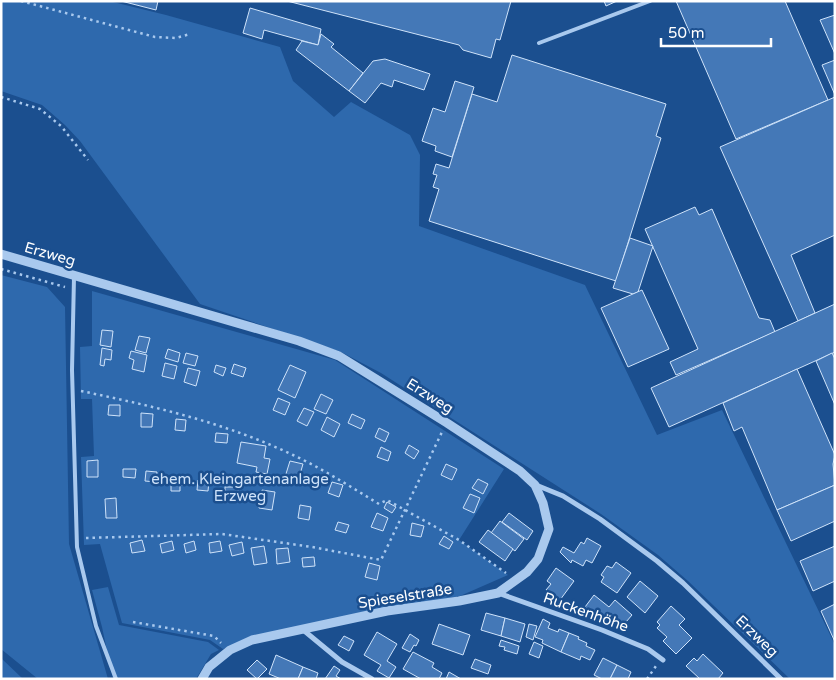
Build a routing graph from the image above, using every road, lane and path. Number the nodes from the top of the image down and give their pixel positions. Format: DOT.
graph roads {
  1 [pos="20,1"];
  2 [pos="650,1"];
  3 [pos="190,34"];
  4 [pos="539,43"];
  5 [pos="1,97"];
  6 [pos="88,160"];
  7 [pos="1,254"];
  8 [pos="1,270"];
  9 [pos="74,275"];
  10 [pos="73,290"];
  11 [pos="72,390"];
  12 [pos="447,423"];
  13 [pos="535,485"];
  14 [pos="404,510"];
  15 [pos="76,538"];
  16 [pos="515,582"];
  17 [pos="498,593"];
  18 [pos="133,622"];
  19 [pos="302,629"];
  20 [pos="230,650"];
  21 [pos="663,660"];
  22 [pos="116,679"];
  23 [pos="202,679"];
  24 [pos="372,679"];
  25 [pos="647,679"];
  26 [pos="781,679"];
  1 -- 3 [label="path"];
  2 -- 4 [label="lane"];
  5 -- 6 [label="path"];
  7 -- 9 [label="street, Erzweg"];
  8 -- 10 [label="path"];
  9 -- 10 [label="lane"];
  9 -- 12 [label="street, Erzweg"];
  10 -- 11 [label="lane"];
  11 -- 14 [label="path"];
  11 -- 15 [label="lane"];
  12 -- 13 [label="street, Erzweg"];
  12 -- 14 [label="path"];
  13 -- 16 [label="street, Spieselstraße"];
  13 -- 26 [label="street, Erzweg"];
  14 -- 15 [label="path"];
  14 -- 16 [label="path"];
  15 -- 22 [label="lane"];
  16 -- 17 [label="street, Spieselstraße"];
  17 -- 19 [label="street, Spieselstraße"];
  17 -- 21 [label="street, Ruckenhöhe"];
  18 -- 20 [label="path"];
  19 -- 20 [label="street, Spieselstraße"];
  19 -- 24 [label="street"];
  20 -- 23 [label="street, Spieselstraße"];
  21 -- 25 [label="path"];
}
